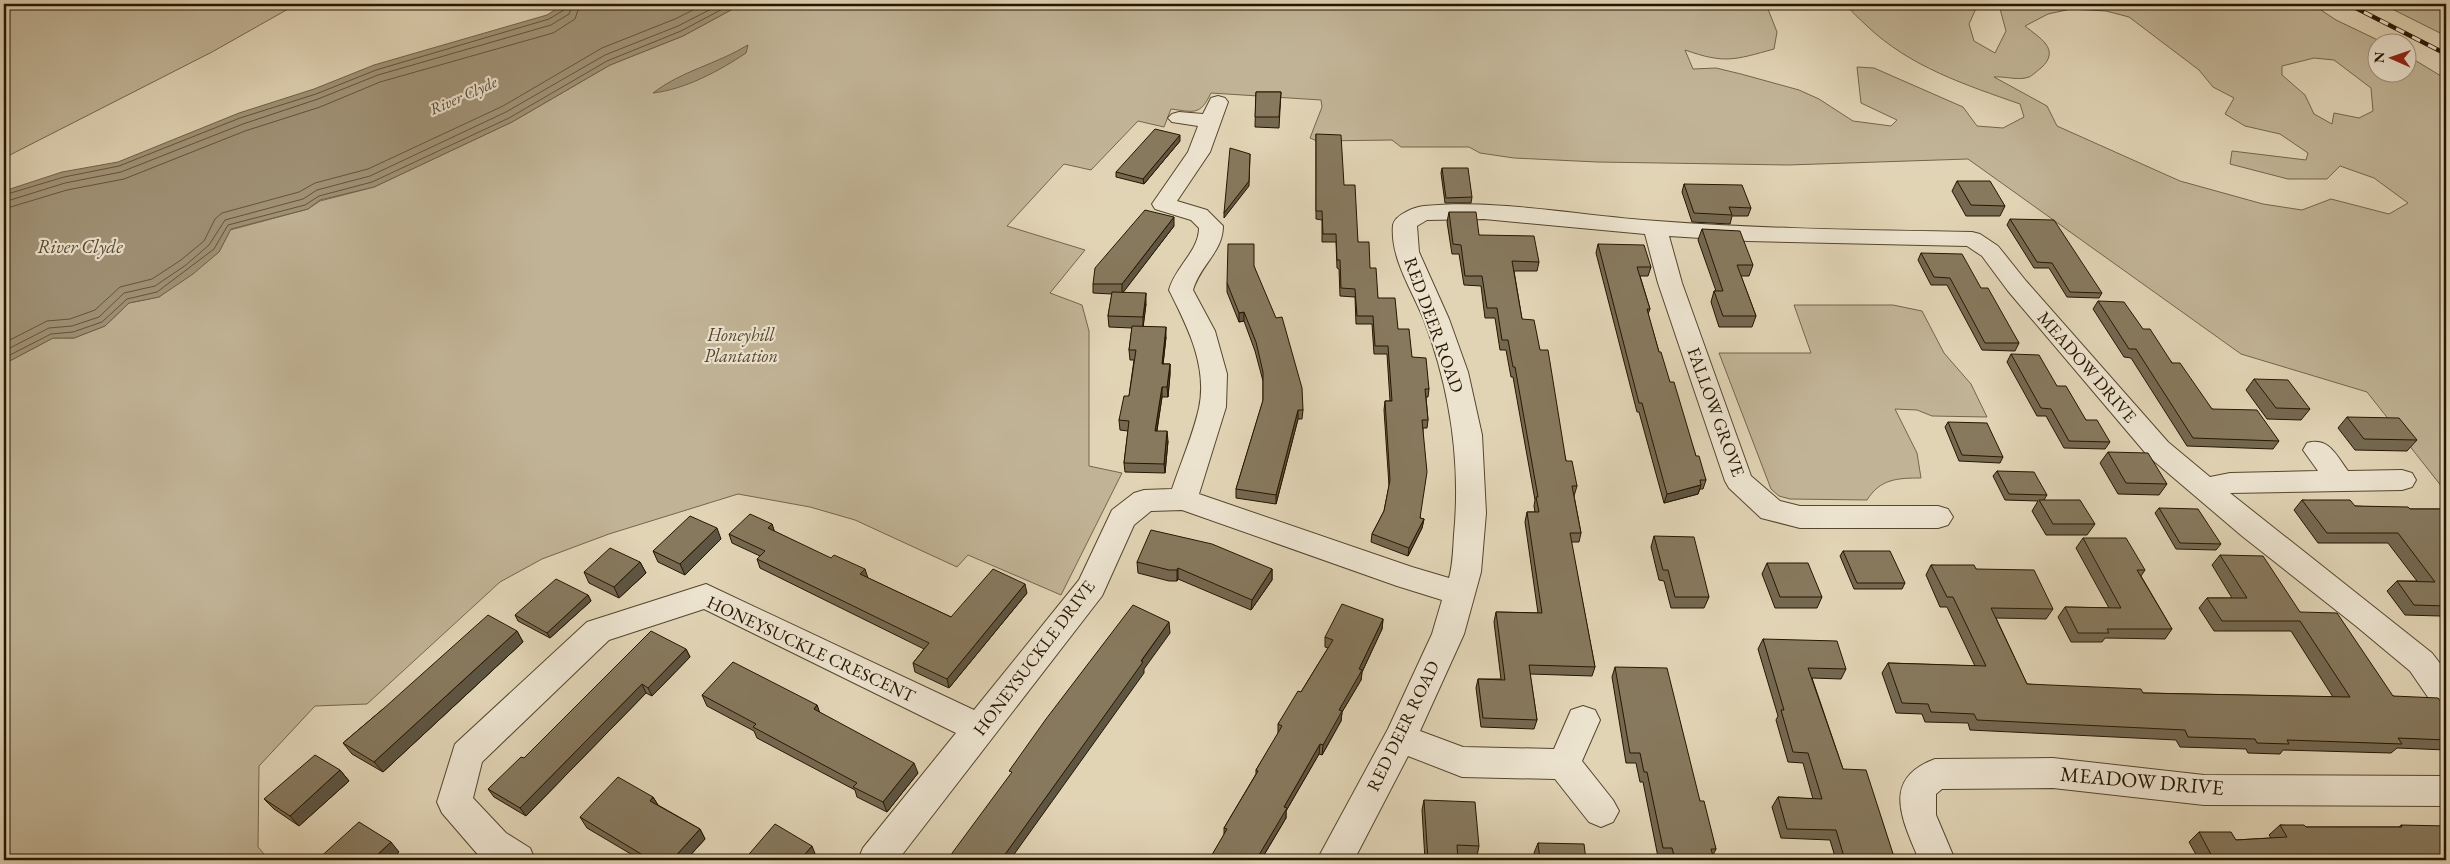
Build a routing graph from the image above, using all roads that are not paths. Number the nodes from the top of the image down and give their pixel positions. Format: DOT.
graph roads {
  1 [pos="1179,118"];
  2 [pos="1655,228"];
  3 [pos="2317,450"];
  4 [pos="2340,480"];
  5 [pos="2402,480"];
  6 [pos="2204,489"];
  7 [pos="1183,498"];
  8 [pos="1938,517"];
  9 [pos="1460,593"];
  10 [pos="2446,696"];
  11 [pos="1583,720"];
  12 [pos="980,729"];
  13 [pos="1400,738"];
  14 [pos="1564,764"];
  15 [pos="2446,791"];
  16 [pos="1601,811"];
  17 [pos="517,860"];
  18 [pos="876,860"];
  19 [pos="1335,860"];
  20 [pos="1936,860"];
  1 -- 7 [label="street"];
  2 -- 6 [label="street, MEADOW DRIVE"];
  2 -- 8 [label="street, FALLOW GROVE"];
  2 -- 9 [label="street, RED DEER ROAD"];
  3 -- 4 [label="street"];
  4 -- 5 [label="street"];
  4 -- 6 [label="street"];
  6 -- 10 [label="street, MEADOW DRIVE"];
  7 -- 9 [label="street, HONEYSUCKLE DRIVE"];
  7 -- 12 [label="street, HONEYSUCKLE DRIVE"];
  9 -- 13 [label="street, RED DEER ROAD"];
  11 -- 14 [label="street"];
  12 -- 17 [label="street, HONEYSUCKLE CRESCENT"];
  12 -- 18 [label="street, HONEYSUCKLE DRIVE"];
  13 -- 14 [label="street"];
  13 -- 19 [label="street, RED DEER ROAD"];
  14 -- 16 [label="street"];
  15 -- 20 [label="street, MEADOW DRIVE"];
}
